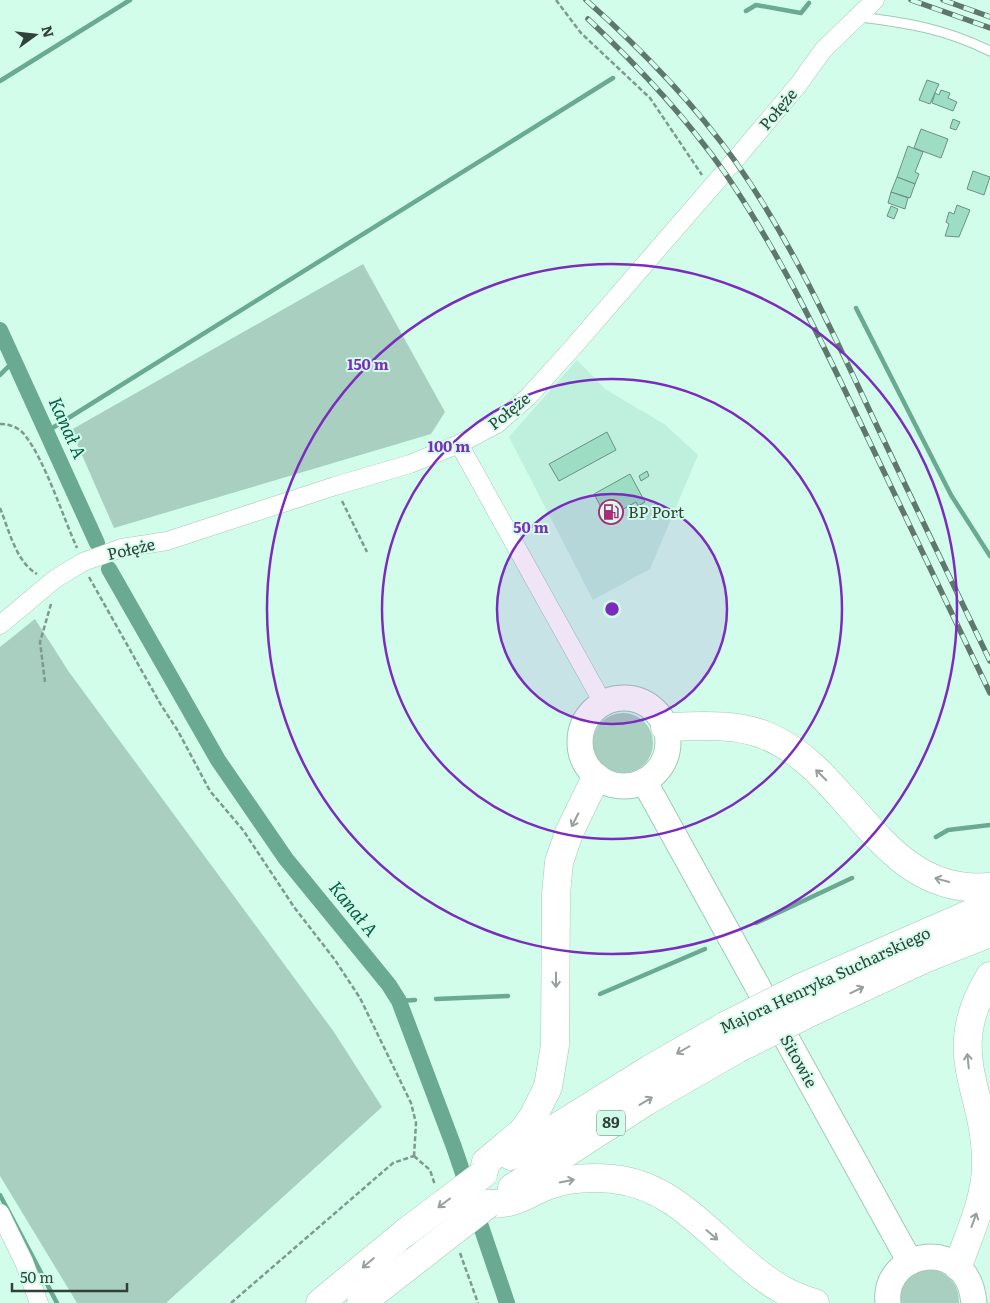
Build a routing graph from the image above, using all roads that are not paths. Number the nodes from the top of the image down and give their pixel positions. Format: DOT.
graph roads {
  1 [pos="875,0"];
  2 [pos="860,17"];
  3 [pos="990,50"];
  4 [pos="458,444"];
  5 [pos="0,625"];
  6 [pos="603,703"];
  7 [pos="665,727"];
  8 [pos="596,776"];
  9 [pos="644,781"];
  10 [pos="990,887"];
  11 [pos="990,905"];
  12 [pos="990,933"];
  13 [pos="990,976"];
  14 [pos="808,999"];
  15 [pos="731,1037"];
  16 [pos="483,1174"];
  17 [pos="488,1204"];
  18 [pos="0,1213"];
  19 [pos="910,1262"];
  20 [pos="958,1266"];
  21 [pos="39,1303"];
  22 [pos="320,1303"];
  23 [pos="361,1303"];
  24 [pos="815,1303"];
  25 [pos="888,1303"];
  26 [pos="974,1303"];
  1 -- 2 [label="street, Połęże"];
  2 -- 3 [label="lane"];
  2 -- 4 [label="street, Połęże"];
  4 -- 5 [label="street, Połęże"];
  4 -- 6 [label="street"];
  6 -- 7 [label="street"];
  6 -- 8 [label="street"];
  7 -- 9 [label="street"];
  10 -- 7 [label="highway, one-way"];
  8 -- 9 [label="street"];
  8 -- 16 [label="highway, one-way"];
  9 -- 19 [label="street, Sitowie"];
  11 -- 14 [label="highway, Majora Henryka Sucharskiego / 89"];
  14 -- 12 [label="highway, Majora Henryka Sucharskiego / 89, one-way"];
  20 -- 13 [label="highway, one-way"];
  14 -- 15 [label="highway, Majora Henryka Sucharskiego / 89, bridge"];
  15 -- 16 [label="highway, Majora Henryka Sucharskiego / 89, one-way"];
  17 -- 15 [label="highway, Majora Henryka Sucharskiego / 89, one-way"];
  16 -- 22 [label="highway, Majora Henryka Sucharskiego / 89, one-way, bridge"];
  17 -- 23 [label="highway, Majora Henryka Sucharskiego / 89, bridge"];
  17 -- 24 [label="highway, one-way"];
  18 -- 21 [label="street"];
  19 -- 20 [label="street"];
  19 -- 25 [label="street"];
  20 -- 26 [label="street"];
}
